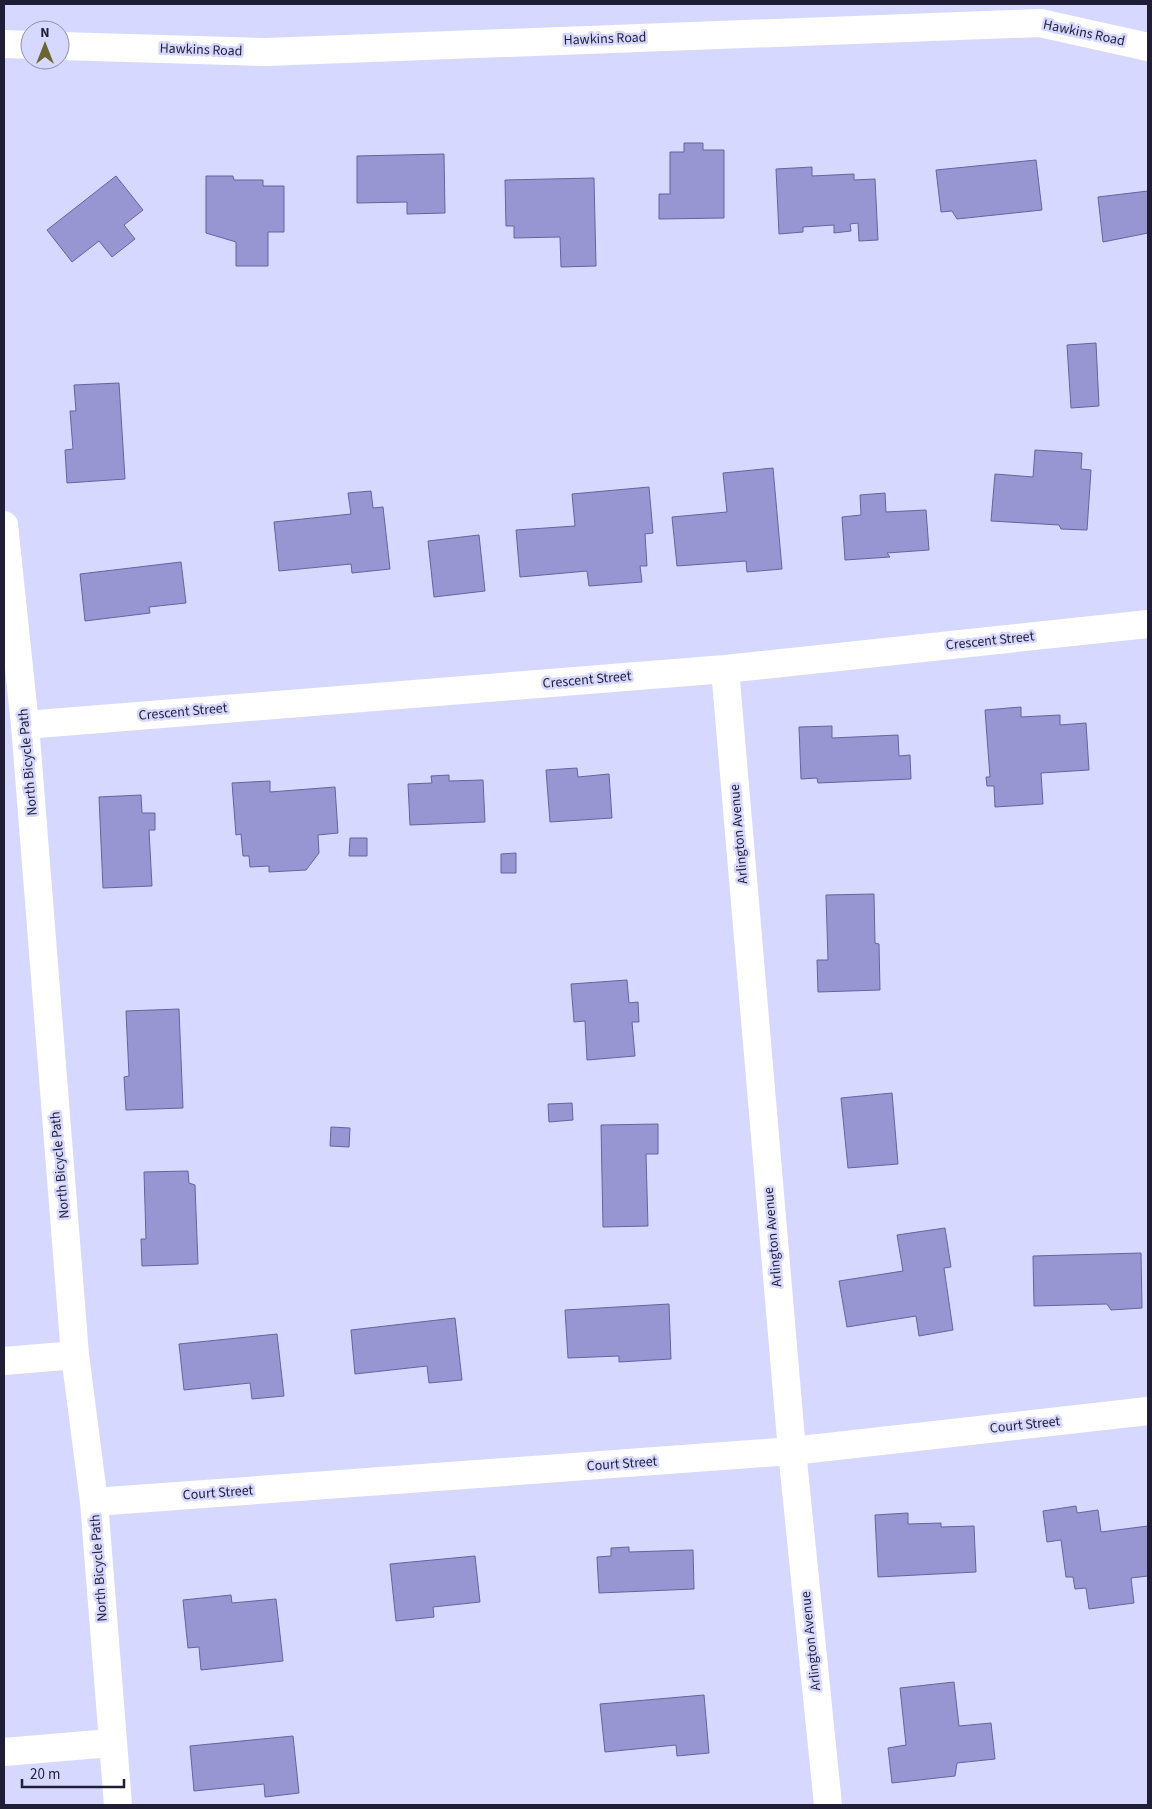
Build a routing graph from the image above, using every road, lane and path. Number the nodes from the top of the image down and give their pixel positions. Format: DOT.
graph roads {
  1 [pos="4,44"];
  2 [pos="20,45"];
  3 [pos="70,46"];
  4 [pos="1148,47"];
  5 [pos="4,525"];
  6 [pos="1148,624"];
  7 [pos="725,669"];
  8 [pos="25,724"];
  9 [pos="75,1355"];
  10 [pos="4,1361"];
  11 [pos="1148,1411"];
  12 [pos="792,1451"];
  13 [pos="94,1502"];
  14 [pos="111,1743"];
  15 [pos="4,1752"];
  16 [pos="118,1805"];
  17 [pos="828,1805"];
  1 -- 2 [label="street"];
  3 -- 4 [label="street, Hawkins Road"];
  5 -- 8 [label="street, North Bicycle Path"];
  6 -- 7 [label="street, Crescent Street"];
  7 -- 8 [label="street, Crescent Street"];
  7 -- 12 [label="street, Arlington Avenue"];
  8 -- 9 [label="street, North Bicycle Path"];
  9 -- 10 [label="street"];
  9 -- 13 [label="street, North Bicycle Path"];
  11 -- 12 [label="street, Court Street"];
  12 -- 13 [label="street, Court Street"];
  12 -- 17 [label="street, Arlington Avenue"];
  13 -- 14 [label="street, North Bicycle Path"];
  14 -- 15 [label="street"];
  14 -- 16 [label="street, North Bicycle Path"];
}
